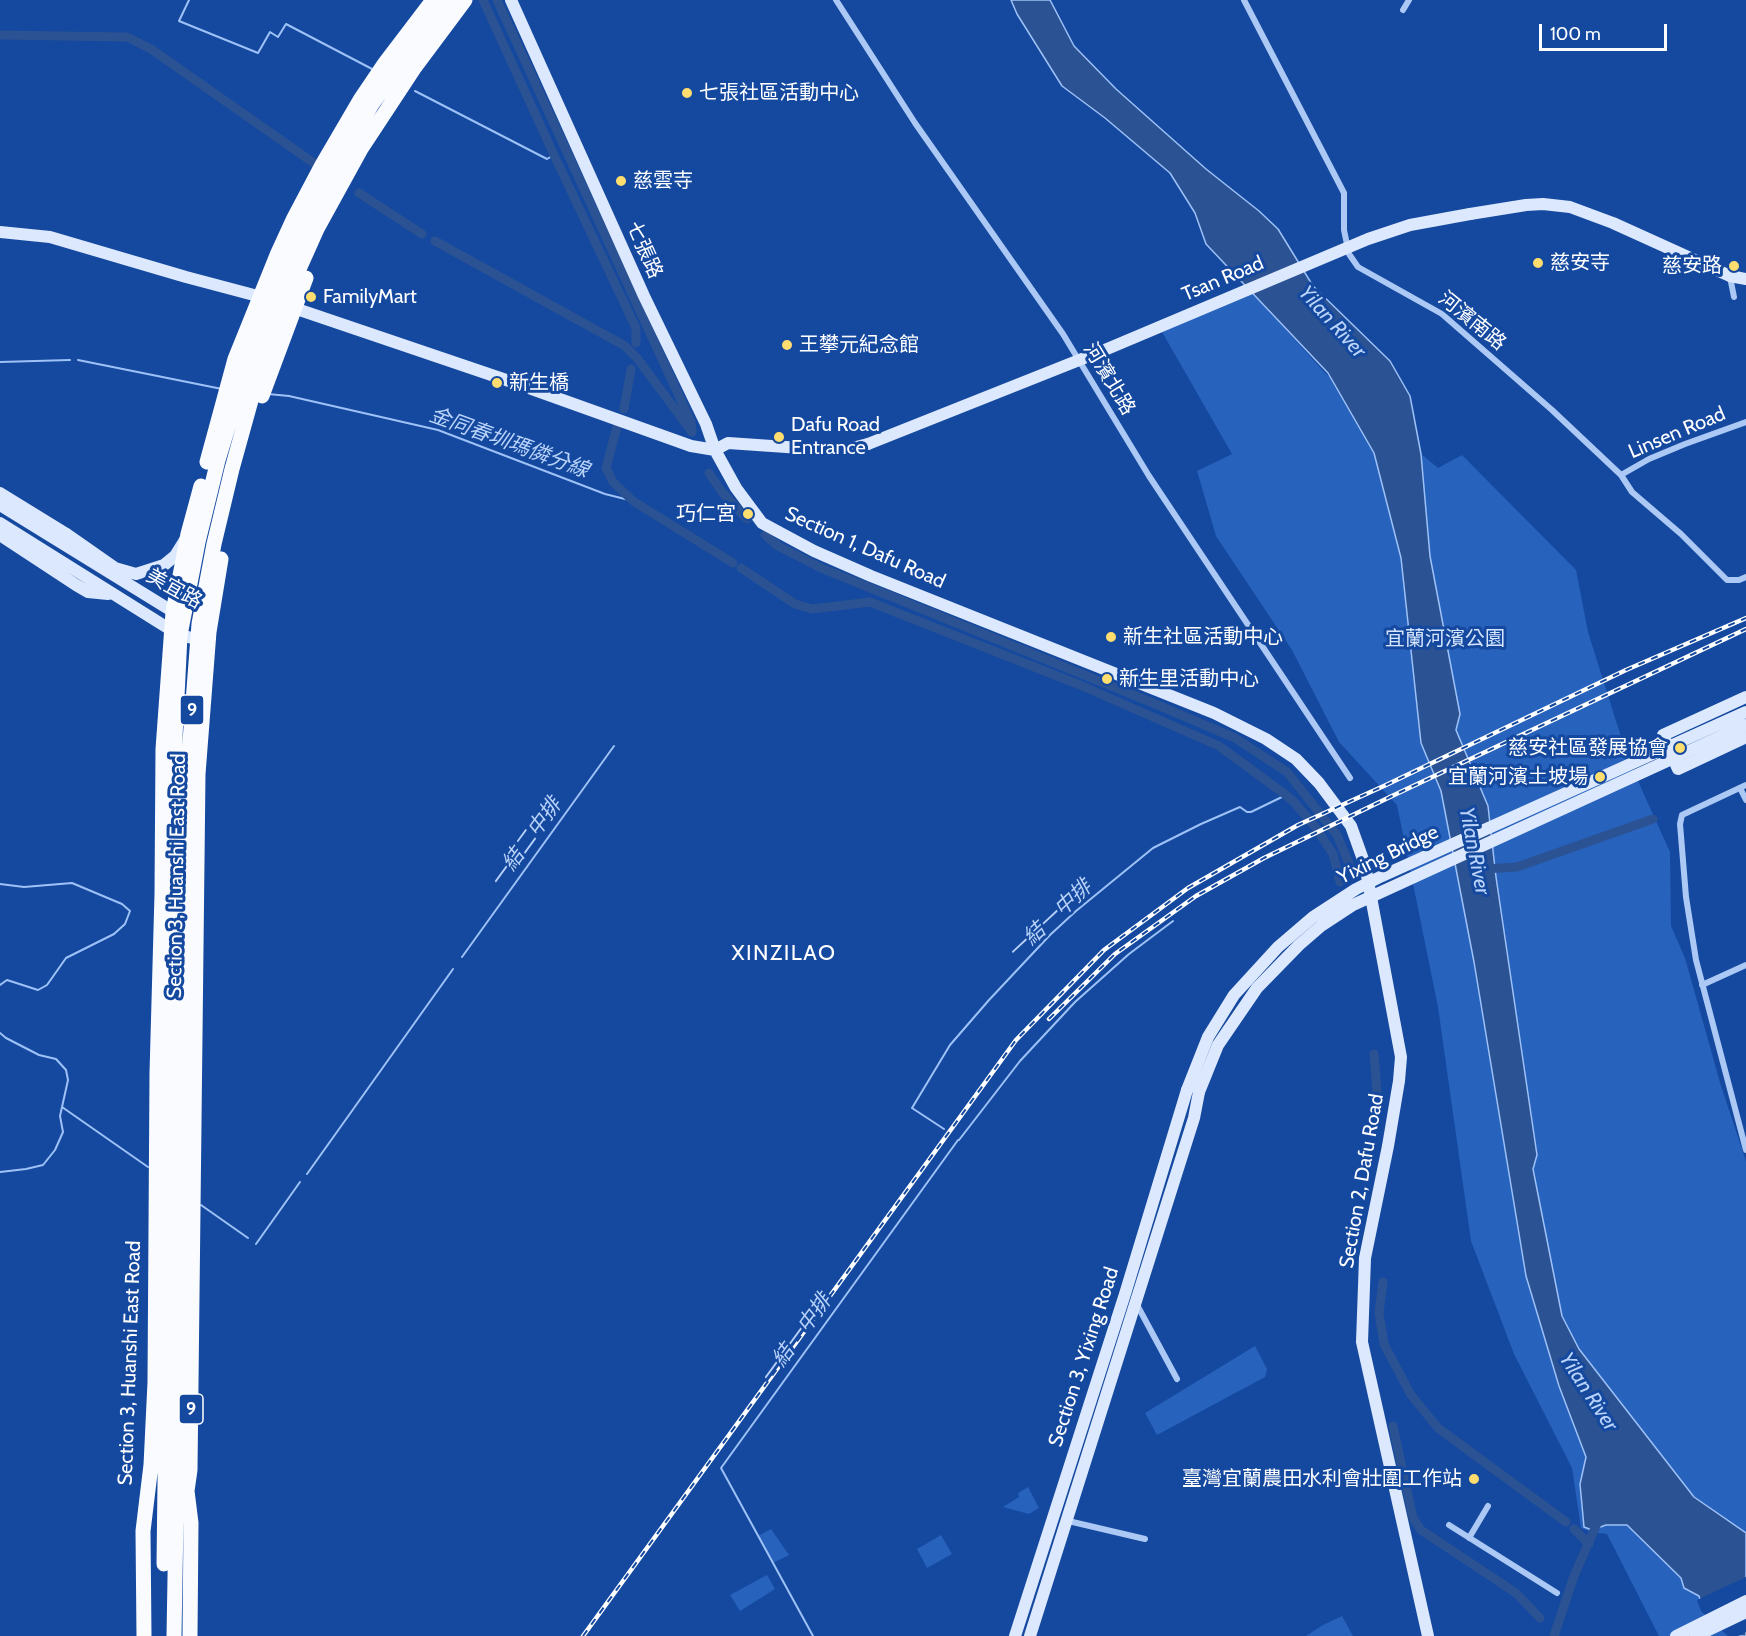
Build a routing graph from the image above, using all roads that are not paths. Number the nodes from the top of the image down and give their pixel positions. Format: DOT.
graph roads {
  1 [pos="433,0"];
  2 [pos="448,0"];
  3 [pos="465,0"];
  4 [pos="476,0"];
  5 [pos="511,0"];
  6 [pos="837,0"];
  7 [pos="1245,0"];
  8 [pos="1409,0"];
  9 [pos="1403,10"];
  10 [pos="0,232"];
  11 [pos="1730,276"];
  12 [pos="1746,279"];
  13 [pos="1734,297"];
  14 [pos="277,302"];
  15 [pos="1746,422"];
  16 [pos="715,450"];
  17 [pos="216,469"];
  18 [pos="1621,475"];
  19 [pos="0,493"];
  20 [pos="0,505"];
  21 [pos="194,513"];
  22 [pos="0,522"];
  23 [pos="188,534"];
  24 [pos="0,535"];
  25 [pos="136,574"];
  26 [pos="1746,577"];
  27 [pos="118,579"];
  28 [pos="113,595"];
  29 [pos="192,625"];
  30 [pos="175,632"];
  31 [pos="1746,697"];
  32 [pos="1746,712"];
  33 [pos="1746,725"];
  34 [pos="1679,728"];
  35 [pos="1746,737"];
  36 [pos="1694,761"];
  37 [pos="1350,778"];
  38 [pos="1743,786"];
  39 [pos="1746,800"];
  40 [pos="1366,873"];
  41 [pos="1746,965"];
  42 [pos="1702,985"];
  43 [pos="1193,1091"];
  44 [pos="1746,1150"];
  45 [pos="1125,1294"];
  46 [pos="1136,1302"];
  47 [pos="1177,1379"];
  48 [pos="176,1483"];
  49 [pos="1488,1506"];
  50 [pos="1054,1513"];
  51 [pos="1066,1521"];
  52 [pos="1449,1525"];
  53 [pos="1469,1538"];
  54 [pos="1145,1539"];
  55 [pos="1557,1593"];
  56 [pos="1746,1601"];
  57 [pos="1746,1612"];
  58 [pos="144,1636"];
  59 [pos="163,1636"];
  60 [pos="174,1636"];
  61 [pos="190,1636"];
  62 [pos="1016,1636"];
  63 [pos="1030,1636"];
  64 [pos="1428,1636"];
  65 [pos="1676,1636"];
  66 [pos="1696,1636"];
  1 -- 14 [label="main road, Section 3, Huanshi East Road / 9"];
  2 -- 14 [label="main road, Section 3, Huanshi East Road / 9"];
  3 -- 14 [label="main road, Section 3, Huanshi East Road / 9"];
  4 -- 14 [label="main road, Section 3, Huanshi East Road / 9"];
  5 -- 16 [label="street, 七張路"];
  6 -- 37 [label="street, 河濱北路"];
  7 -- 18 [label="street, 河濱南路"];
  8 -- 9 [label="street"];
  10 -- 14 [label="street"];
  11 -- 12 [label="street, Tsan Road"];
  11 -- 13 [label="street"];
  11 -- 16 [label="street, Tsan Road, bridge"];
  14 -- 16 [label="street"];
  14 -- 17 [label="main road, Section 3, Huanshi East Road / 9"];
  14 -- 21 [label="main road, Section 3, Huanshi East Road / 9"];
  14 -- 29 [label="main road, Section 3, Huanshi East Road / 9"];
  15 -- 18 [label="street, Linsen Road"];
  16 -- 40 [label="street, Section 1, Dafu Road"];
  17 -- 21 [label="main road"];
  17 -- 29 [label="main road, Section 3, Huanshi East Road / 9"];
  18 -- 26 [label="street, 河濱南路"];
  19 -- 25 [label="street, 美宜路"];
  20 -- 27 [label="street, 美宜路"];
  21 -- 23 [label="main road, Section 3, Huanshi East Road / 9"];
  22 -- 28 [label="street, 美宜路"];
  23 -- 25 [label="street, 美宜路"];
  23 -- 29 [label="main road, Section 3, Huanshi East Road / 9"];
  24 -- 28 [label="street, 美宜路"];
  25 -- 27 [label="street, 美宜路"];
  27 -- 29 [label="street, 美宜路"];
  28 -- 30 [label="street, 美宜路"];
  29 -- 30 [label="main road, Section 3, Huanshi East Road / 9"];
  29 -- 30 [label="street, 美宜路"];
  29 -- 48 [label="main road, Section 3, Huanshi East Road / 9"];
  30 -- 48 [label="main road, Section 3, Huanshi East Road / 9"];
  30 -- 58 [label="main road, Section 3, Huanshi East Road / 9"];
  31 -- 34 [label="street"];
  32 -- 43 [label="street, Yixing Bridge, bridge"];
  33 -- 43 [label="street, Yixing Bridge, bridge"];
  34 -- 36 [label="street"];
  34 -- 36 [label="street"];
  35 -- 36 [label="street"];
  38 -- 39 [label="street"];
  38 -- 42 [label="street"];
  40 -- 64 [label="street, Section 2, Dafu Road"];
  41 -- 42 [label="street"];
  42 -- 44 [label="street"];
  43 -- 45 [label="street, Section 3, Yixing Road"];
  43 -- 46 [label="street, Section 3, Yixing Road"];
  45 -- 46 [label="street"];
  45 -- 50 [label="street, Section 3, Yixing Road"];
  46 -- 47 [label="street"];
  46 -- 51 [label="street, Section 3, Yixing Road"];
  48 -- 59 [label="main road, 9"];
  48 -- 60 [label="main road, 9"];
  48 -- 61 [label="main road, Section 3, Huanshi East Road"];
  49 -- 53 [label="street"];
  50 -- 51 [label="street"];
  50 -- 62 [label="street, Section 3, Yixing Road"];
  51 -- 54 [label="street"];
  51 -- 63 [label="street, Section 3, Yixing Road"];
  52 -- 53 [label="street"];
  53 -- 55 [label="street"];
  56 -- 65 [label="street"];
  57 -- 66 [label="street"];
}
